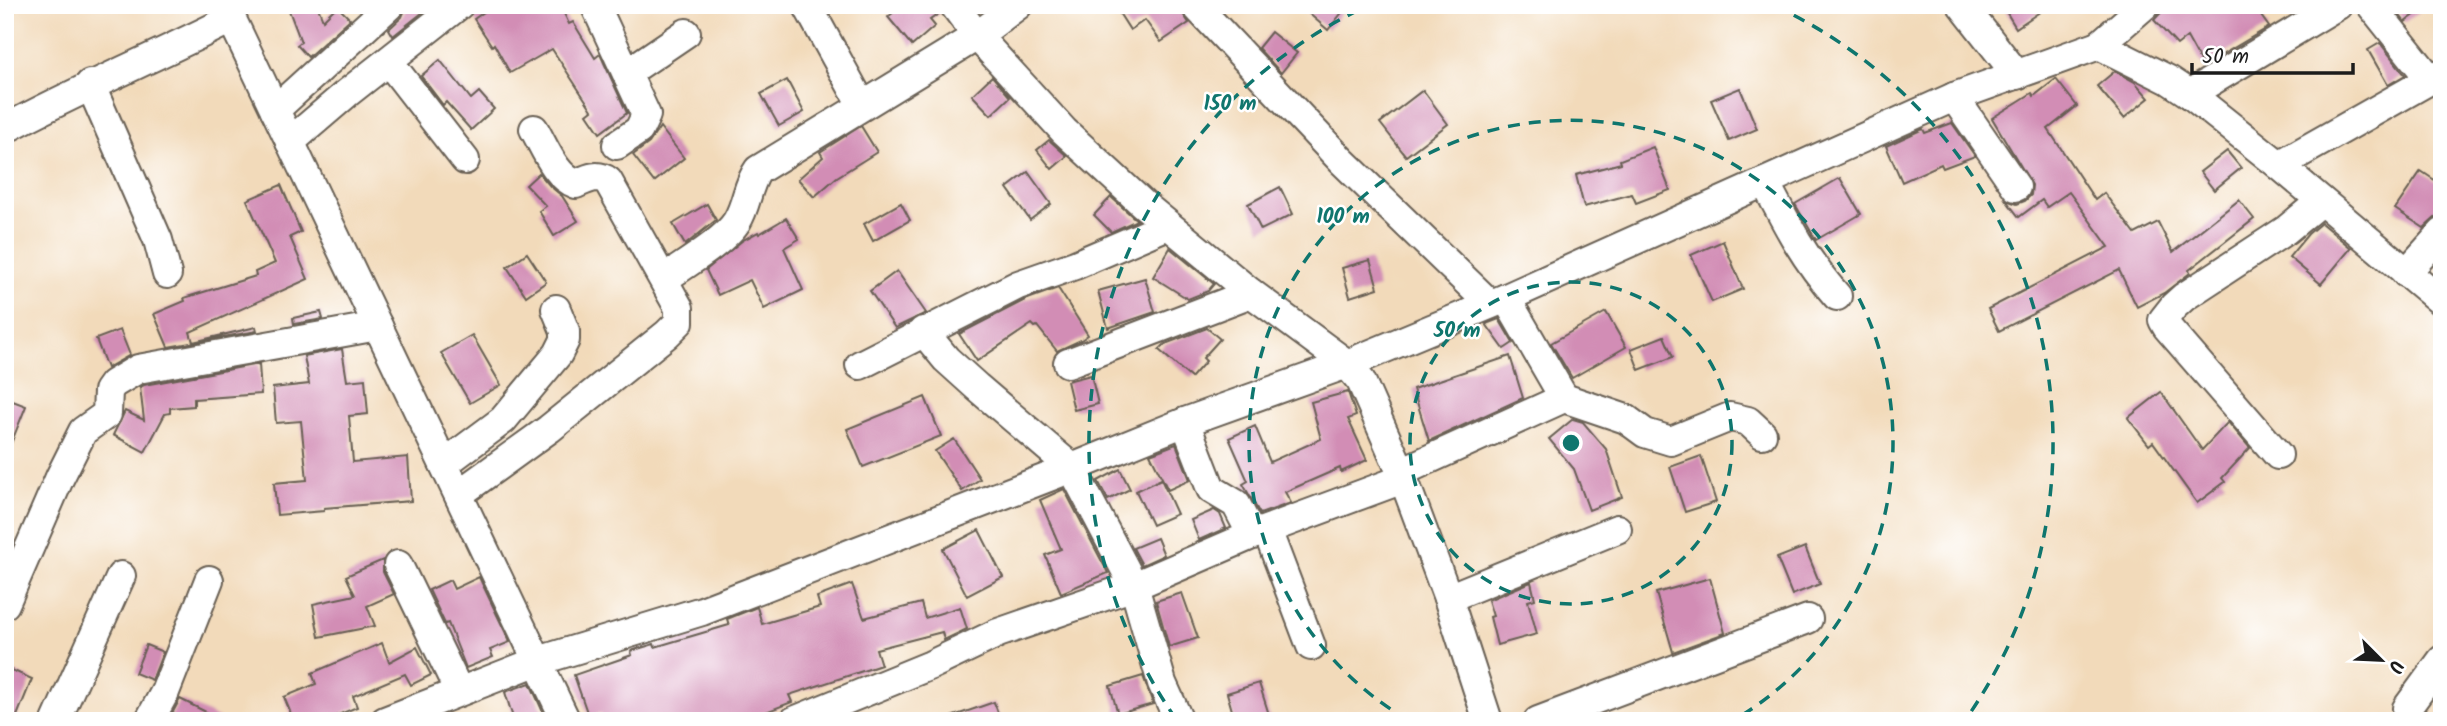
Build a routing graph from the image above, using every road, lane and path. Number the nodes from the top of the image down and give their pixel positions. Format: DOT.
graph roads {
  1 [pos="459,5"];
  2 [pos="595,5"];
  3 [pos="807,5"];
  4 [pos="954,5"];
  5 [pos="1018,5"];
  6 [pos="1195,5"];
  7 [pos="1962,5"];
  8 [pos="2145,5"];
  9 [pos="2338,5"];
  10 [pos="2371,5"];
  11 [pos="379,10"];
  12 [pos="228,12"];
  13 [pos="685,33"];
  14 [pos="977,36"];
  15 [pos="2099,45"];
  16 [pos="389,62"];
  17 [pos="626,73"];
  18 [pos="2017,75"];
  19 [pos="2436,76"];
  20 [pos="90,84"];
  21 [pos="2190,94"];
  22 [pos="1954,97"];
  23 [pos="862,105"];
  24 [pos="275,110"];
  25 [pos="5,129"];
  26 [pos="534,130"];
  27 [pos="290,142"];
  28 [pos="617,145"];
  29 [pos="465,160"];
  30 [pos="2279,165"];
  31 [pos="1765,182"];
  32 [pos="2017,187"];
  33 [pos="2321,201"];
  34 [pos="1168,225"];
  35 [pos="2442,233"];
  36 [pos="2406,272"];
  37 [pos="167,274"];
  38 [pos="664,279"];
  39 [pos="1251,293"];
  40 [pos="1837,296"];
  41 [pos="1498,301"];
  42 [pos="2442,302"];
  43 [pos="556,309"];
  44 [pos="378,326"];
  45 [pos="923,331"];
  46 [pos="1068,363"];
  47 [pos="1348,364"];
  48 [pos="860,365"];
  49 [pos="1564,398"];
  50 [pos="1185,422"];
  51 [pos="1762,434"];
  52 [pos="2278,455"];
  53 [pos="444,464"];
  54 [pos="1072,468"];
  55 [pos="1402,476"];
  56 [pos="459,495"];
  57 [pos="1617,529"];
  58 [pos="1260,532"];
  59 [pos="398,565"];
  60 [pos="121,576"];
  61 [pos="209,580"];
  62 [pos="1133,586"];
  63 [pos="1448,598"];
  64 [pos="5,604"];
  65 [pos="1808,619"];
  66 [pos="1311,646"];
  67 [pos="2442,660"];
  68 [pos="538,661"];
  69 [pos="459,691"];
  70 [pos="2407,708"];
  71 [pos="56,721"];
  72 [pos="149,721"];
  73 [pos="385,721"];
  74 [pos="566,721"];
  75 [pos="794,721"];
  76 [pos="1179,721"];
  77 [pos="1488,721"];
  78 [pos="1538,721"];
  1 -- 16 [label="street"];
  2 -- 17 [label="street"];
  3 -- 23 [label="street"];
  4 -- 14 [label="street"];
  5 -- 14 [label="street"];
  6 -- 41 [label="street"];
  7 -- 18 [label="street"];
  8 -- 15 [label="street"];
  9 -- 21 [label="street"];
  10 -- 19 [label="street"];
  11 -- 24 [label="street"];
  12 -- 20 [label="street"];
  12 -- 24 [label="street"];
  13 -- 17 [label="street"];
  14 -- 23 [label="street"];
  14 -- 34 [label="street"];
  15 -- 18 [label="street"];
  15 -- 21 [label="street"];
  16 -- 27 [label="street"];
  16 -- 29 [label="street"];
  17 -- 28 [label="street"];
  18 -- 22 [label="street"];
  19 -- 30 [label="street"];
  20 -- 25 [label="street"];
  20 -- 37 [label="street"];
  21 -- 30 [label="street"];
  22 -- 31 [label="street"];
  22 -- 32 [label="street"];
  23 -- 38 [label="street"];
  24 -- 27 [label="street"];
  26 -- 38 [label="street"];
  27 -- 44 [label="street"];
  30 -- 33 [label="street"];
  31 -- 40 [label="street"];
  31 -- 41 [label="street"];
  33 -- 36 [label="street"];
  33 -- 52 [label="street"];
  34 -- 39 [label="street"];
  34 -- 45 [label="street"];
  35 -- 36 [label="street"];
  36 -- 42 [label="street"];
  38 -- 56 [label="street"];
  39 -- 46 [label="street"];
  39 -- 47 [label="street"];
  41 -- 47 [label="street"];
  41 -- 49 [label="street"];
  43 -- 53 [label="street"];
  44 -- 53 [label="street"];
  44 -- 64 [label="street"];
  45 -- 48 [label="street"];
  45 -- 54 [label="street"];
  47 -- 50 [label="street"];
  47 -- 55 [label="street"];
  49 -- 51 [label="street"];
  49 -- 55 [label="street"];
  50 -- 54 [label="street"];
  50 -- 58 [label="street"];
  53 -- 56 [label="street"];
  54 -- 62 [label="street"];
  54 -- 68 [label="street"];
  55 -- 58 [label="street"];
  55 -- 63 [label="street"];
  56 -- 68 [label="street"];
  57 -- 63 [label="street"];
  58 -- 62 [label="street"];
  58 -- 66 [label="street"];
  59 -- 69 [label="street"];
  60 -- 71 [label="street"];
  61 -- 72 [label="street"];
  62 -- 75 [label="street"];
  62 -- 76 [label="street"];
  63 -- 77 [label="street"];
  65 -- 78 [label="street"];
  67 -- 70 [label="street"];
  68 -- 69 [label="street"];
  68 -- 74 [label="street"];
  69 -- 73 [label="street"];
}
